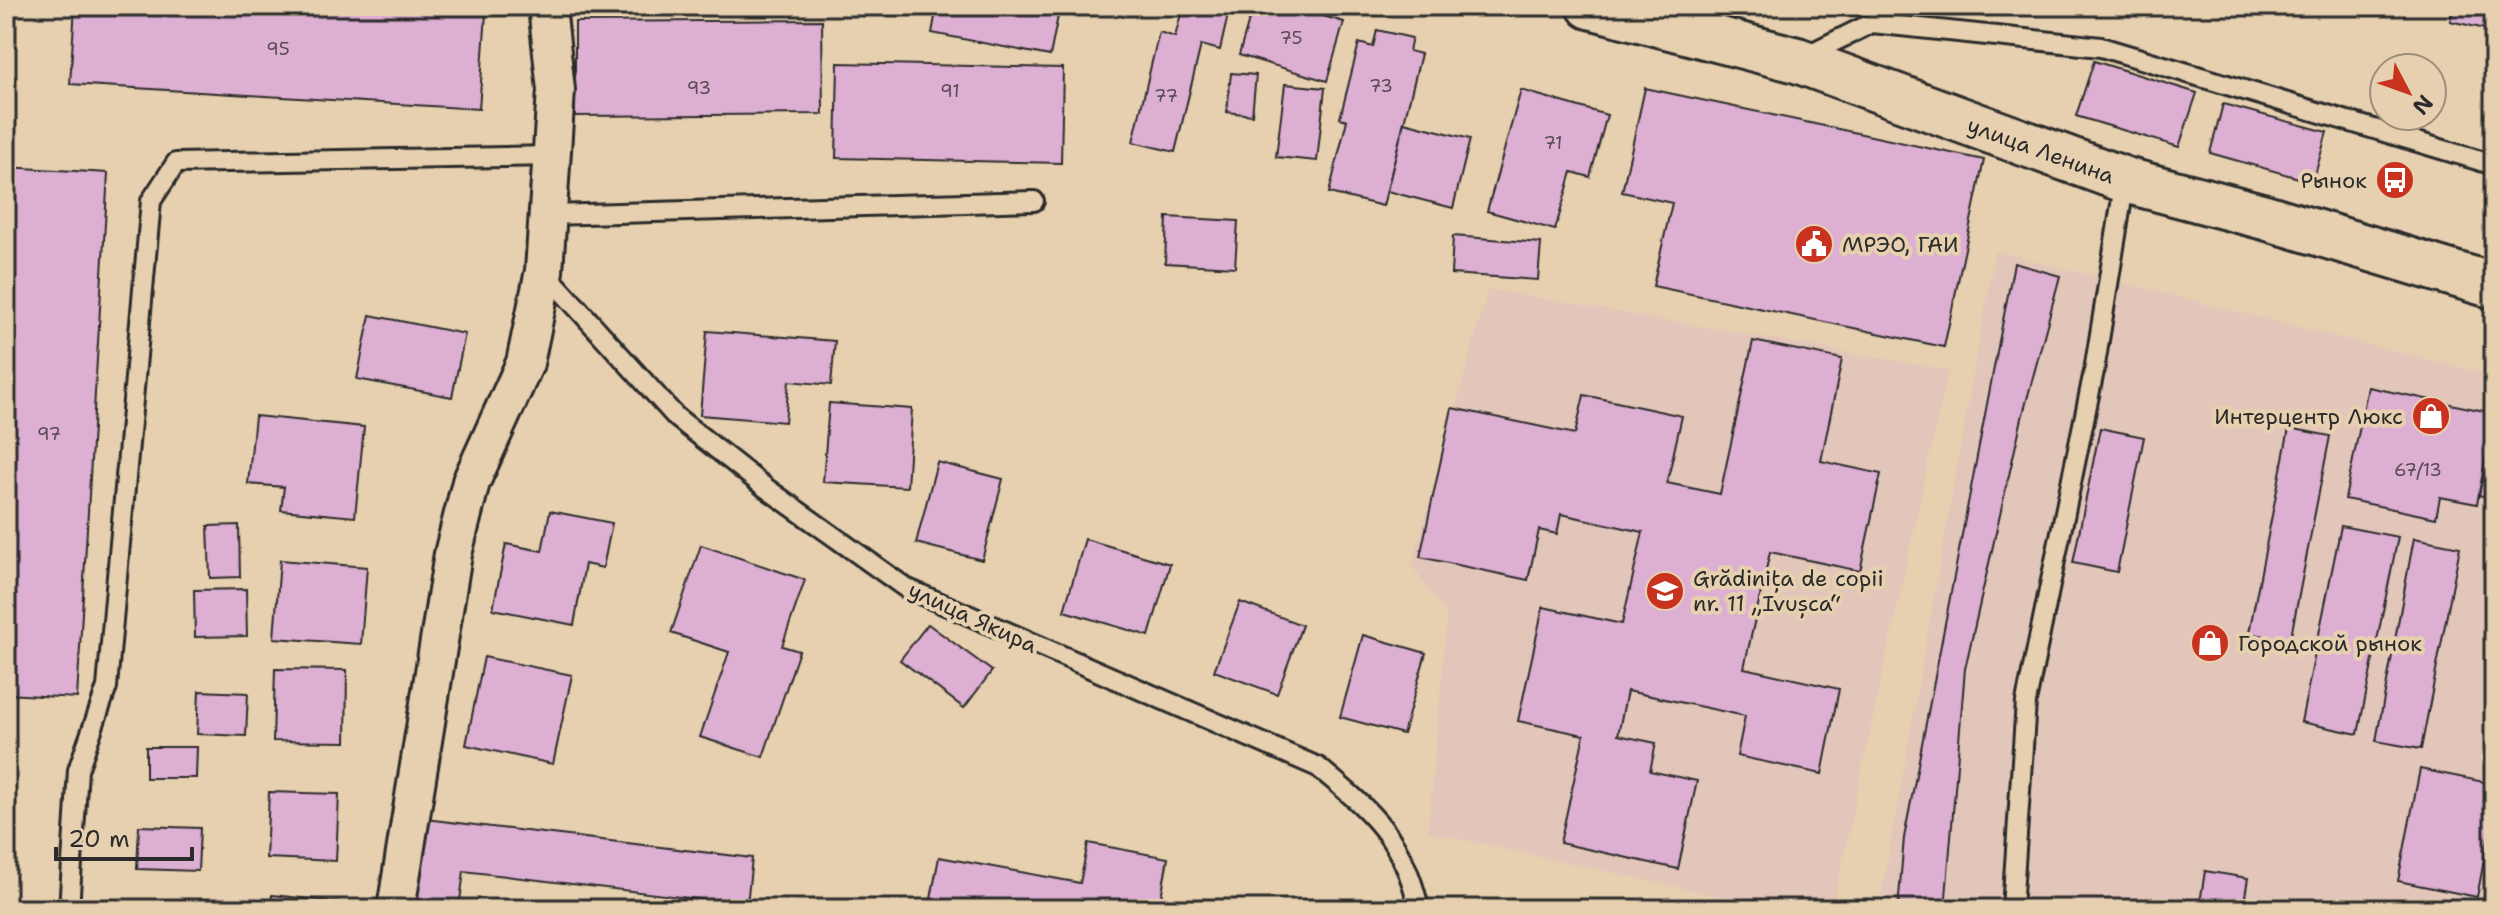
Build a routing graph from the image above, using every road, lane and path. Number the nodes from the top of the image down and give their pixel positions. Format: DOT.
graph roads {
  1 [pos="547,6"];
  2 [pos="1590,6"];
  3 [pos="1797,60"];
  4 [pos="554,156"];
  5 [pos="2494,165"];
  6 [pos="2125,180"];
  7 [pos="1034,201"];
  8 [pos="550,215"];
  9 [pos="544,271"];
  10 [pos="2494,286"];
  11 [pos="69,909"];
  12 [pos="396,909"];
  13 [pos="1419,909"];
  14 [pos="2012,909"];
  1 -- 4 [label="street"];
  2 -- 3 [label="street, улица Ленина"];
  3 -- 5 [label="lane"];
  3 -- 6 [label="street, улица Ленина"];
  4 -- 8 [label="street"];
  4 -- 11 [label="lane"];
  6 -- 10 [label="street, улица Ленина"];
  6 -- 14 [label="lane"];
  7 -- 8 [label="lane"];
  8 -- 9 [label="street"];
  9 -- 12 [label="street"];
  9 -- 13 [label="lane, улица Якира"];
}
